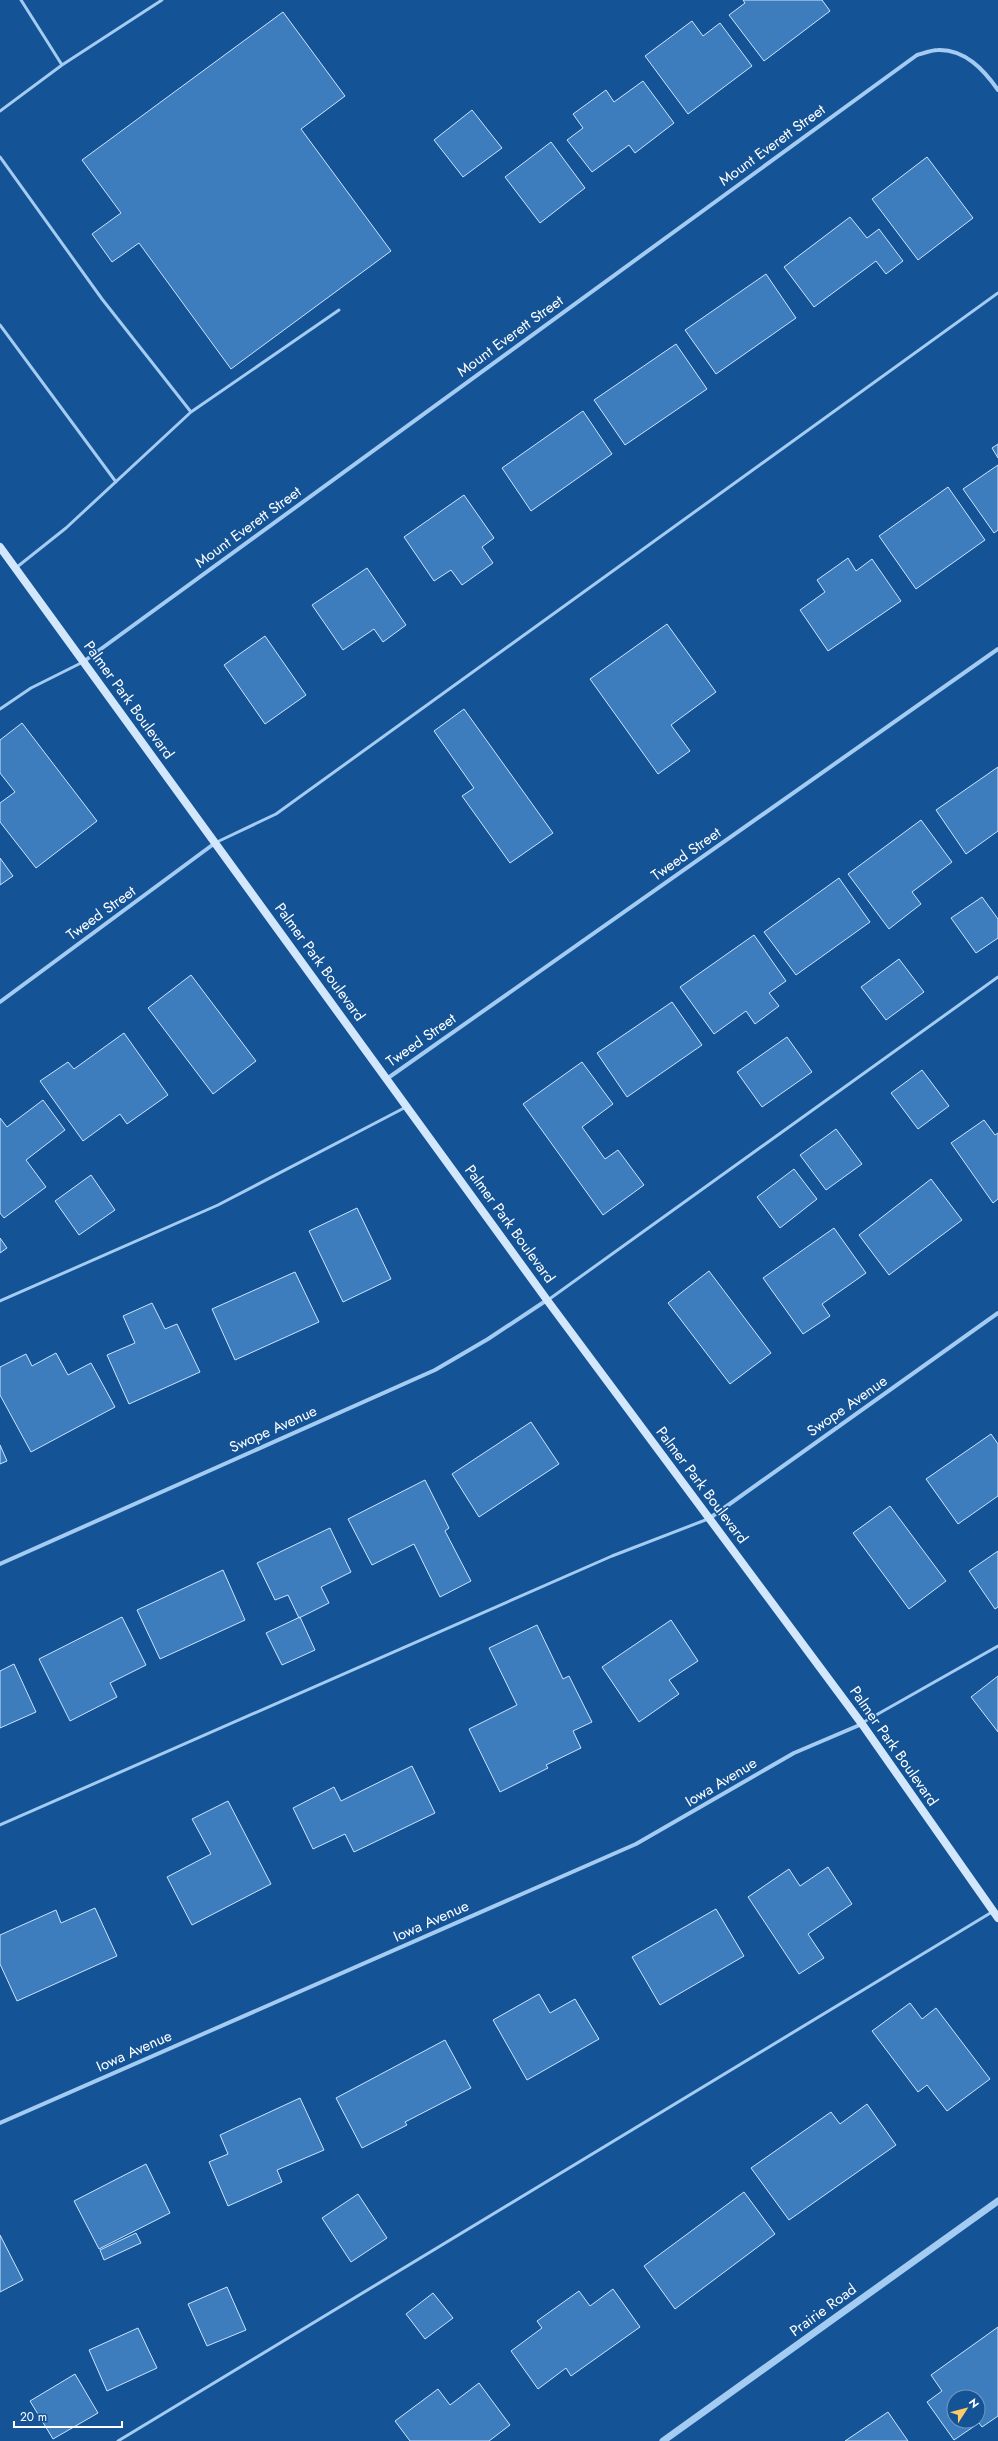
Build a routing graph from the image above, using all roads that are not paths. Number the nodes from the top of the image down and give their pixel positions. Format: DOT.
graph roads {
  1 [pos="21,0"];
  2 [pos="162,0"];
  3 [pos="62,65"];
  4 [pos="998,90"];
  5 [pos="0,111"];
  6 [pos="0,157"];
  7 [pos="998,293"];
  8 [pos="339,310"];
  9 [pos="0,325"];
  10 [pos="191,412"];
  11 [pos="116,482"];
  12 [pos="0,547"];
  13 [pos="15,568"];
  14 [pos="998,648"];
  15 [pos="83,662"];
  16 [pos="0,709"];
  17 [pos="216,842"];
  18 [pos="998,977"];
  19 [pos="0,1002"];
  20 [pos="388,1078"];
  21 [pos="408,1106"];
  22 [pos="548,1300"];
  23 [pos="0,1301"];
  24 [pos="998,1313"];
  25 [pos="710,1518"];
  26 [pos="0,1564"];
  27 [pos="998,1646"];
  28 [pos="862,1724"];
  29 [pos="0,1825"];
  30 [pos="996,1914"];
  31 [pos="0,2123"];
  32 [pos="998,2201"];
  33 [pos="118,2441"];
  34 [pos="663,2441"];
  1 -- 3 [label="lane"];
  2 -- 3 [label="lane"];
  3 -- 5 [label="lane"];
  4 -- 15 [label="street, Mount Everett Street"];
  6 -- 10 [label="lane"];
  7 -- 17 [label="lane"];
  8 -- 10 [label="lane"];
  9 -- 11 [label="lane"];
  10 -- 11 [label="lane"];
  11 -- 13 [label="lane"];
  12 -- 13 [label="main road, Palmer Park Boulevard"];
  13 -- 15 [label="main road, Palmer Park Boulevard"];
  14 -- 20 [label="street, Tweed Street"];
  15 -- 16 [label="lane"];
  15 -- 17 [label="main road, Palmer Park Boulevard"];
  17 -- 19 [label="street, Tweed Street"];
  17 -- 20 [label="main road, Palmer Park Boulevard"];
  18 -- 22 [label="lane"];
  20 -- 21 [label="main road, Palmer Park Boulevard"];
  21 -- 22 [label="main road, Palmer Park Boulevard"];
  21 -- 23 [label="lane"];
  22 -- 25 [label="main road, Palmer Park Boulevard"];
  22 -- 26 [label="street, Swope Avenue"];
  24 -- 25 [label="street, Swope Avenue"];
  25 -- 28 [label="main road, Palmer Park Boulevard"];
  25 -- 29 [label="lane"];
  27 -- 28 [label="lane"];
  28 -- 30 [label="main road, Palmer Park Boulevard"];
  28 -- 31 [label="street, Iowa Avenue"];
  30 -- 33 [label="lane"];
  32 -- 34 [label="street, Prairie Road"];
}
